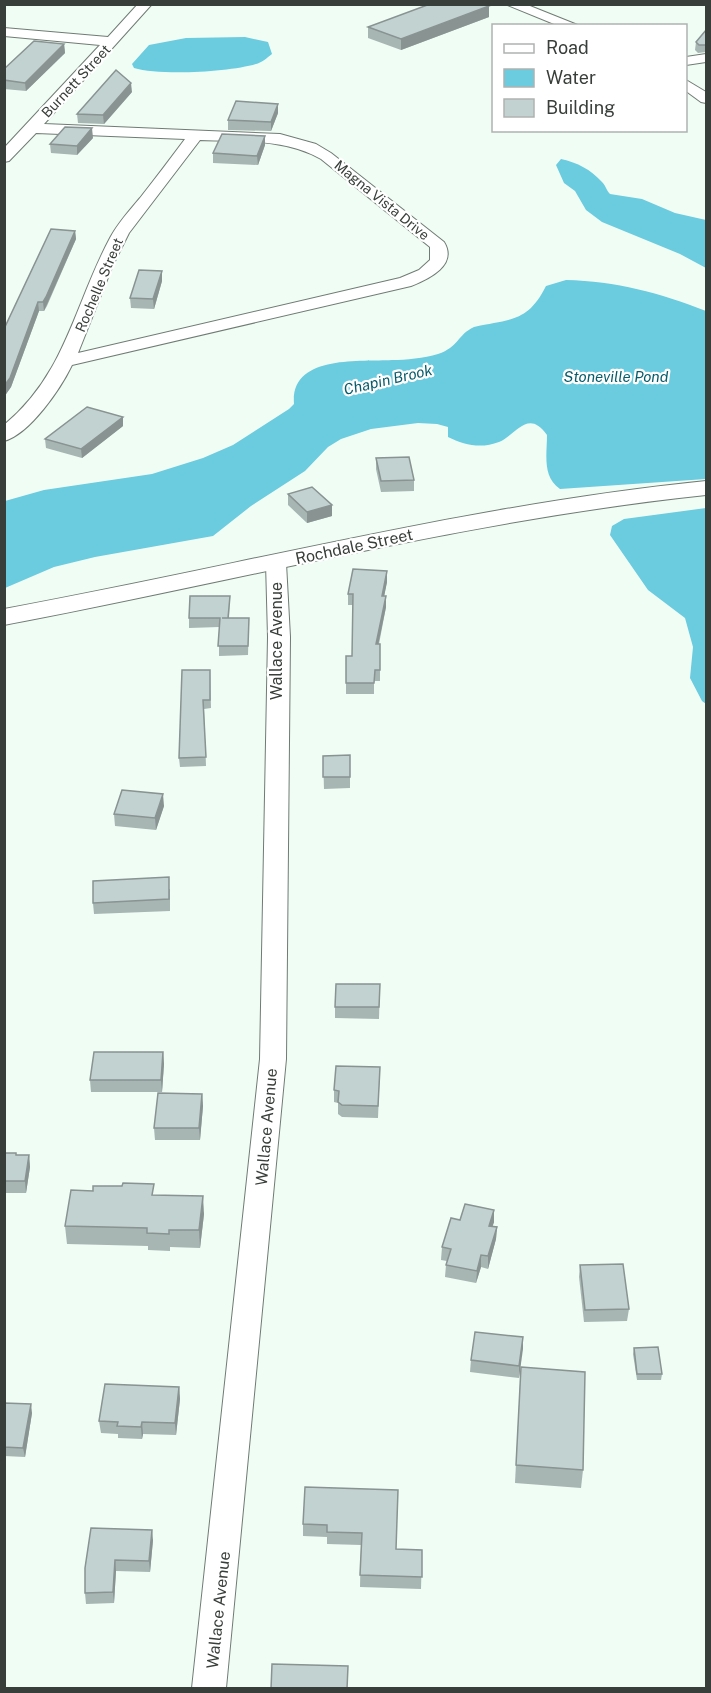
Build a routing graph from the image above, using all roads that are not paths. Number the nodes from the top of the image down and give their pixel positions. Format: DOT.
graph roads {
  1 [pos="146,4"];
  2 [pos="511,4"];
  3 [pos="567,24"];
  4 [pos="4,32"];
  5 [pos="113,42"];
  6 [pos="706,58"];
  7 [pos="687,61"];
  8 [pos="687,85"];
  9 [pos="706,99"];
  10 [pos="32,128"];
  11 [pos="196,135"];
  12 [pos="4,158"];
  13 [pos="67,361"];
  14 [pos="4,435"];
  15 [pos="706,488"];
  16 [pos="276,563"];
  17 [pos="4,617"];
  18 [pos="210,1689"];
  1 -- 5 [label="street, Burnett Street"];
  2 -- 3 [label="street"];
  4 -- 5 [label="street"];
  5 -- 10 [label="street, Burnett Street"];
  6 -- 7 [label="street"];
  8 -- 9 [label="street"];
  10 -- 11 [label="street, Magna Vista Drive"];
  10 -- 12 [label="street, Burnett Street"];
  11 -- 13 [label="street, Rochelle Street"];
  11 -- 13 [label="street, Magna Vista Drive"];
  13 -- 14 [label="street, Rochelle Street"];
  15 -- 16 [label="street, Rochdale Street"];
  16 -- 17 [label="street, Rochdale Street"];
  16 -- 18 [label="street, Wallace Avenue"];
}
